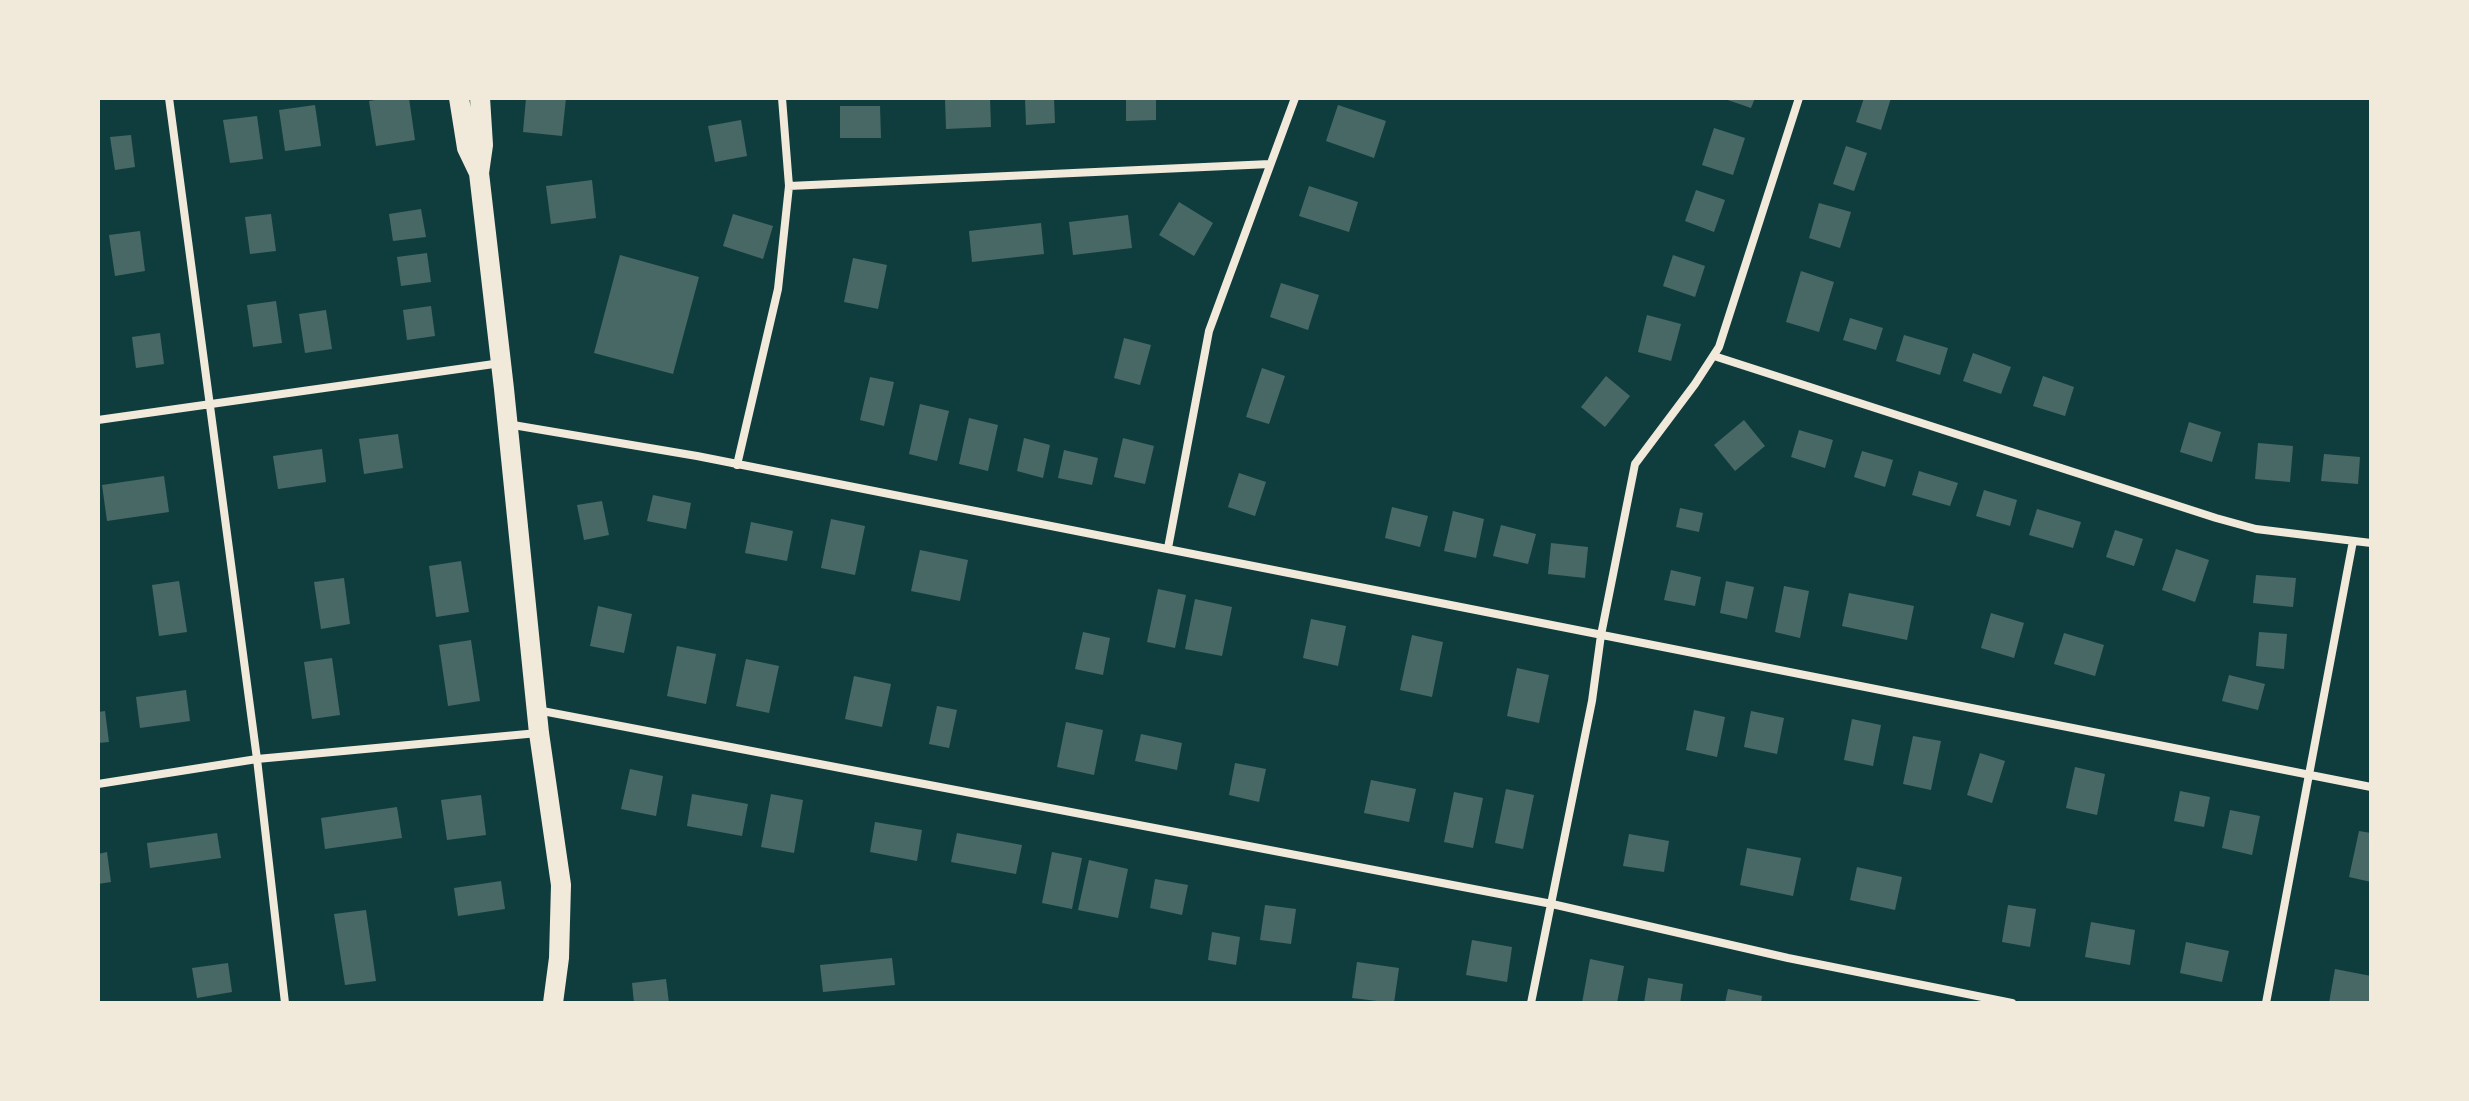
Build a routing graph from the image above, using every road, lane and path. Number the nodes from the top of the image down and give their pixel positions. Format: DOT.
graph roads {
  1 [pos="169,98"];
  2 [pos="459,98"];
  3 [pos="480,98"];
  4 [pos="782,98"];
  5 [pos="1295,98"];
  6 [pos="1799,98"];
  7 [pos="1270,164"];
  8 [pos="479,173"];
  9 [pos="789,186"];
  10 [pos="1714,356"];
  11 [pos="501,363"];
  12 [pos="211,403"];
  13 [pos="98,420"];
  14 [pos="507,424"];
  15 [pos="737,465"];
  16 [pos="2353,541"];
  17 [pos="2371,543"];
  18 [pos="1168,548"];
  19 [pos="1601,635"];
  20 [pos="537,710"];
  21 [pos="539,733"];
  22 [pos="257,759"];
  23 [pos="2309,774"];
  24 [pos="98,784"];
  25 [pos="2371,787"];
  26 [pos="1552,904"];
  27 [pos="285,1003"];
  28 [pos="553,1003"];
  29 [pos="1531,1003"];
  30 [pos="2012,1003"];
  31 [pos="2266,1003"];
  1 -- 12 [label="street"];
  2 -- 8 [label="main road"];
  3 -- 8 [label="main road"];
  4 -- 9 [label="street"];
  5 -- 7 [label="street"];
  6 -- 10 [label="street"];
  7 -- 9 [label="street"];
  7 -- 18 [label="street"];
  8 -- 11 [label="main road"];
  9 -- 15 [label="street"];
  10 -- 16 [label="street"];
  10 -- 19 [label="street"];
  11 -- 12 [label="street"];
  11 -- 14 [label="main road"];
  12 -- 13 [label="street"];
  12 -- 22 [label="street"];
  14 -- 15 [label="street"];
  14 -- 20 [label="main road"];
  15 -- 18 [label="street"];
  16 -- 17 [label="street"];
  16 -- 23 [label="street"];
  18 -- 19 [label="street"];
  19 -- 23 [label="street"];
  19 -- 26 [label="street"];
  20 -- 21 [label="main road"];
  20 -- 26 [label="street"];
  21 -- 22 [label="street"];
  21 -- 28 [label="main road"];
  22 -- 24 [label="street"];
  22 -- 27 [label="street"];
  23 -- 25 [label="street"];
  23 -- 31 [label="street"];
  26 -- 29 [label="street"];
  26 -- 30 [label="street"];
}
